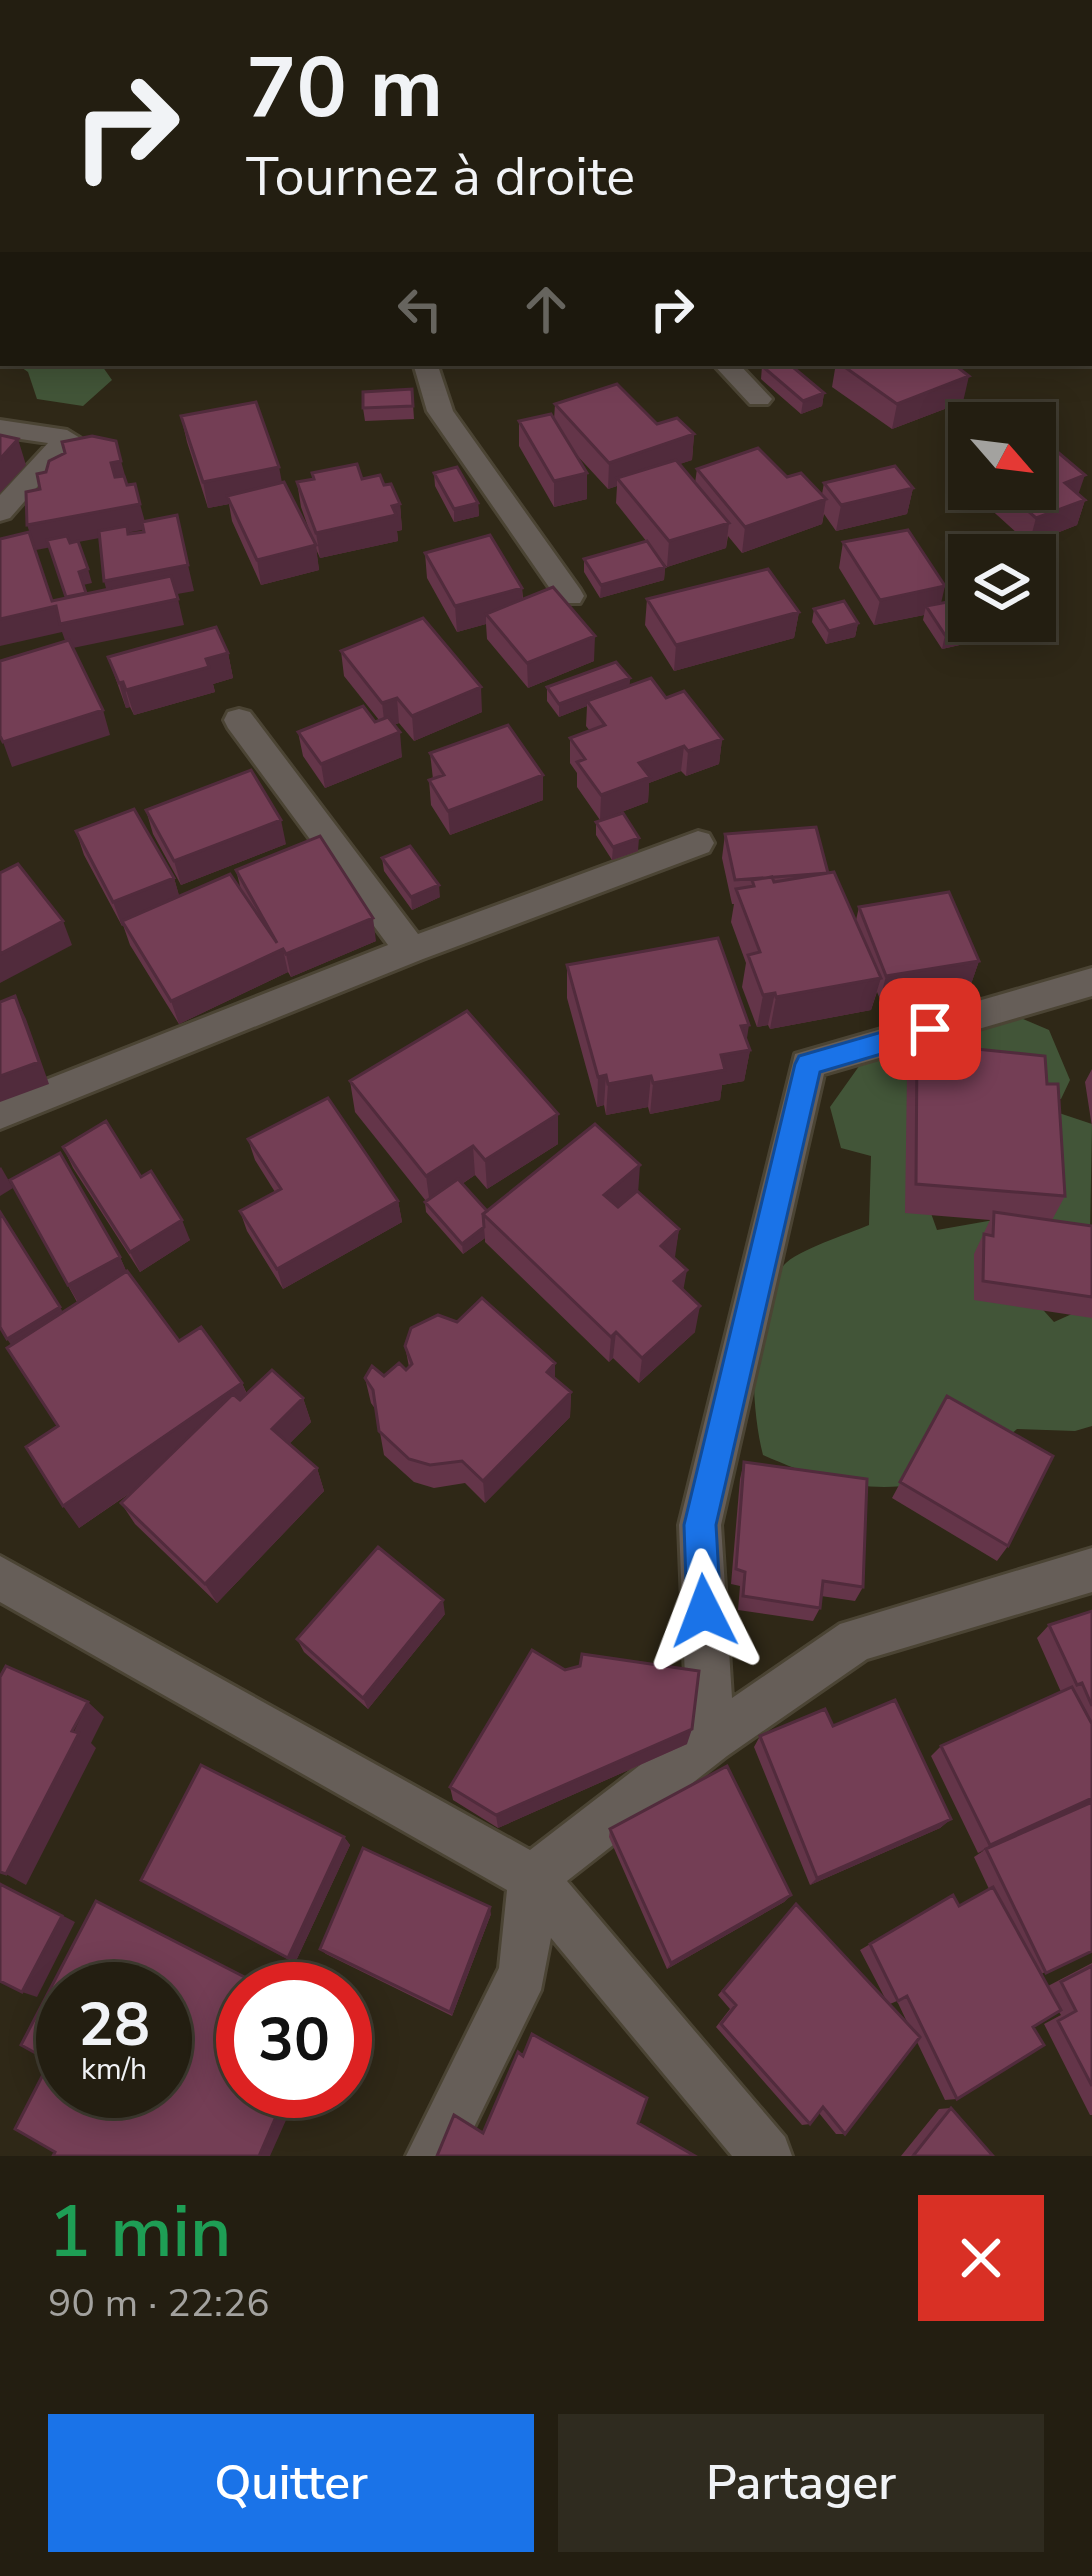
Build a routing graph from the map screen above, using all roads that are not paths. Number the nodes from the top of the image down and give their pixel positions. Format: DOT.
graph roads {
  1 [pos="426,366"];
  2 [pos="727,366"];
  3 [pos="759,399"];
  4 [pos="0,428"];
  5 [pos="0,512"];
  6 [pos="570,596"];
  7 [pos="239,720"];
  8 [pos="698,843"];
  9 [pos="411,950"];
  10 [pos="1092,982"];
  11 [pos="0,1114"];
  12 [pos="1092,1570"];
  13 [pos="0,1578"];
  14 [pos="710,1740"];
  15 [pos="533,1878"];
  16 [pos="432,2156"];
  17 [pos="766,2156"];
  1 -- 6 [label="street"];
  2 -- 3 [label="street"];
  4 -- 5 [label="street"];
  7 -- 9 [label="street"];
  8 -- 9 [label="street"];
  9 -- 11 [label="street"];
  10 -- 14 [label="street"];
  12 -- 14 [label="street"];
  13 -- 15 [label="street"];
  14 -- 15 [label="street"];
  15 -- 16 [label="street"];
  15 -- 17 [label="street"];
}
